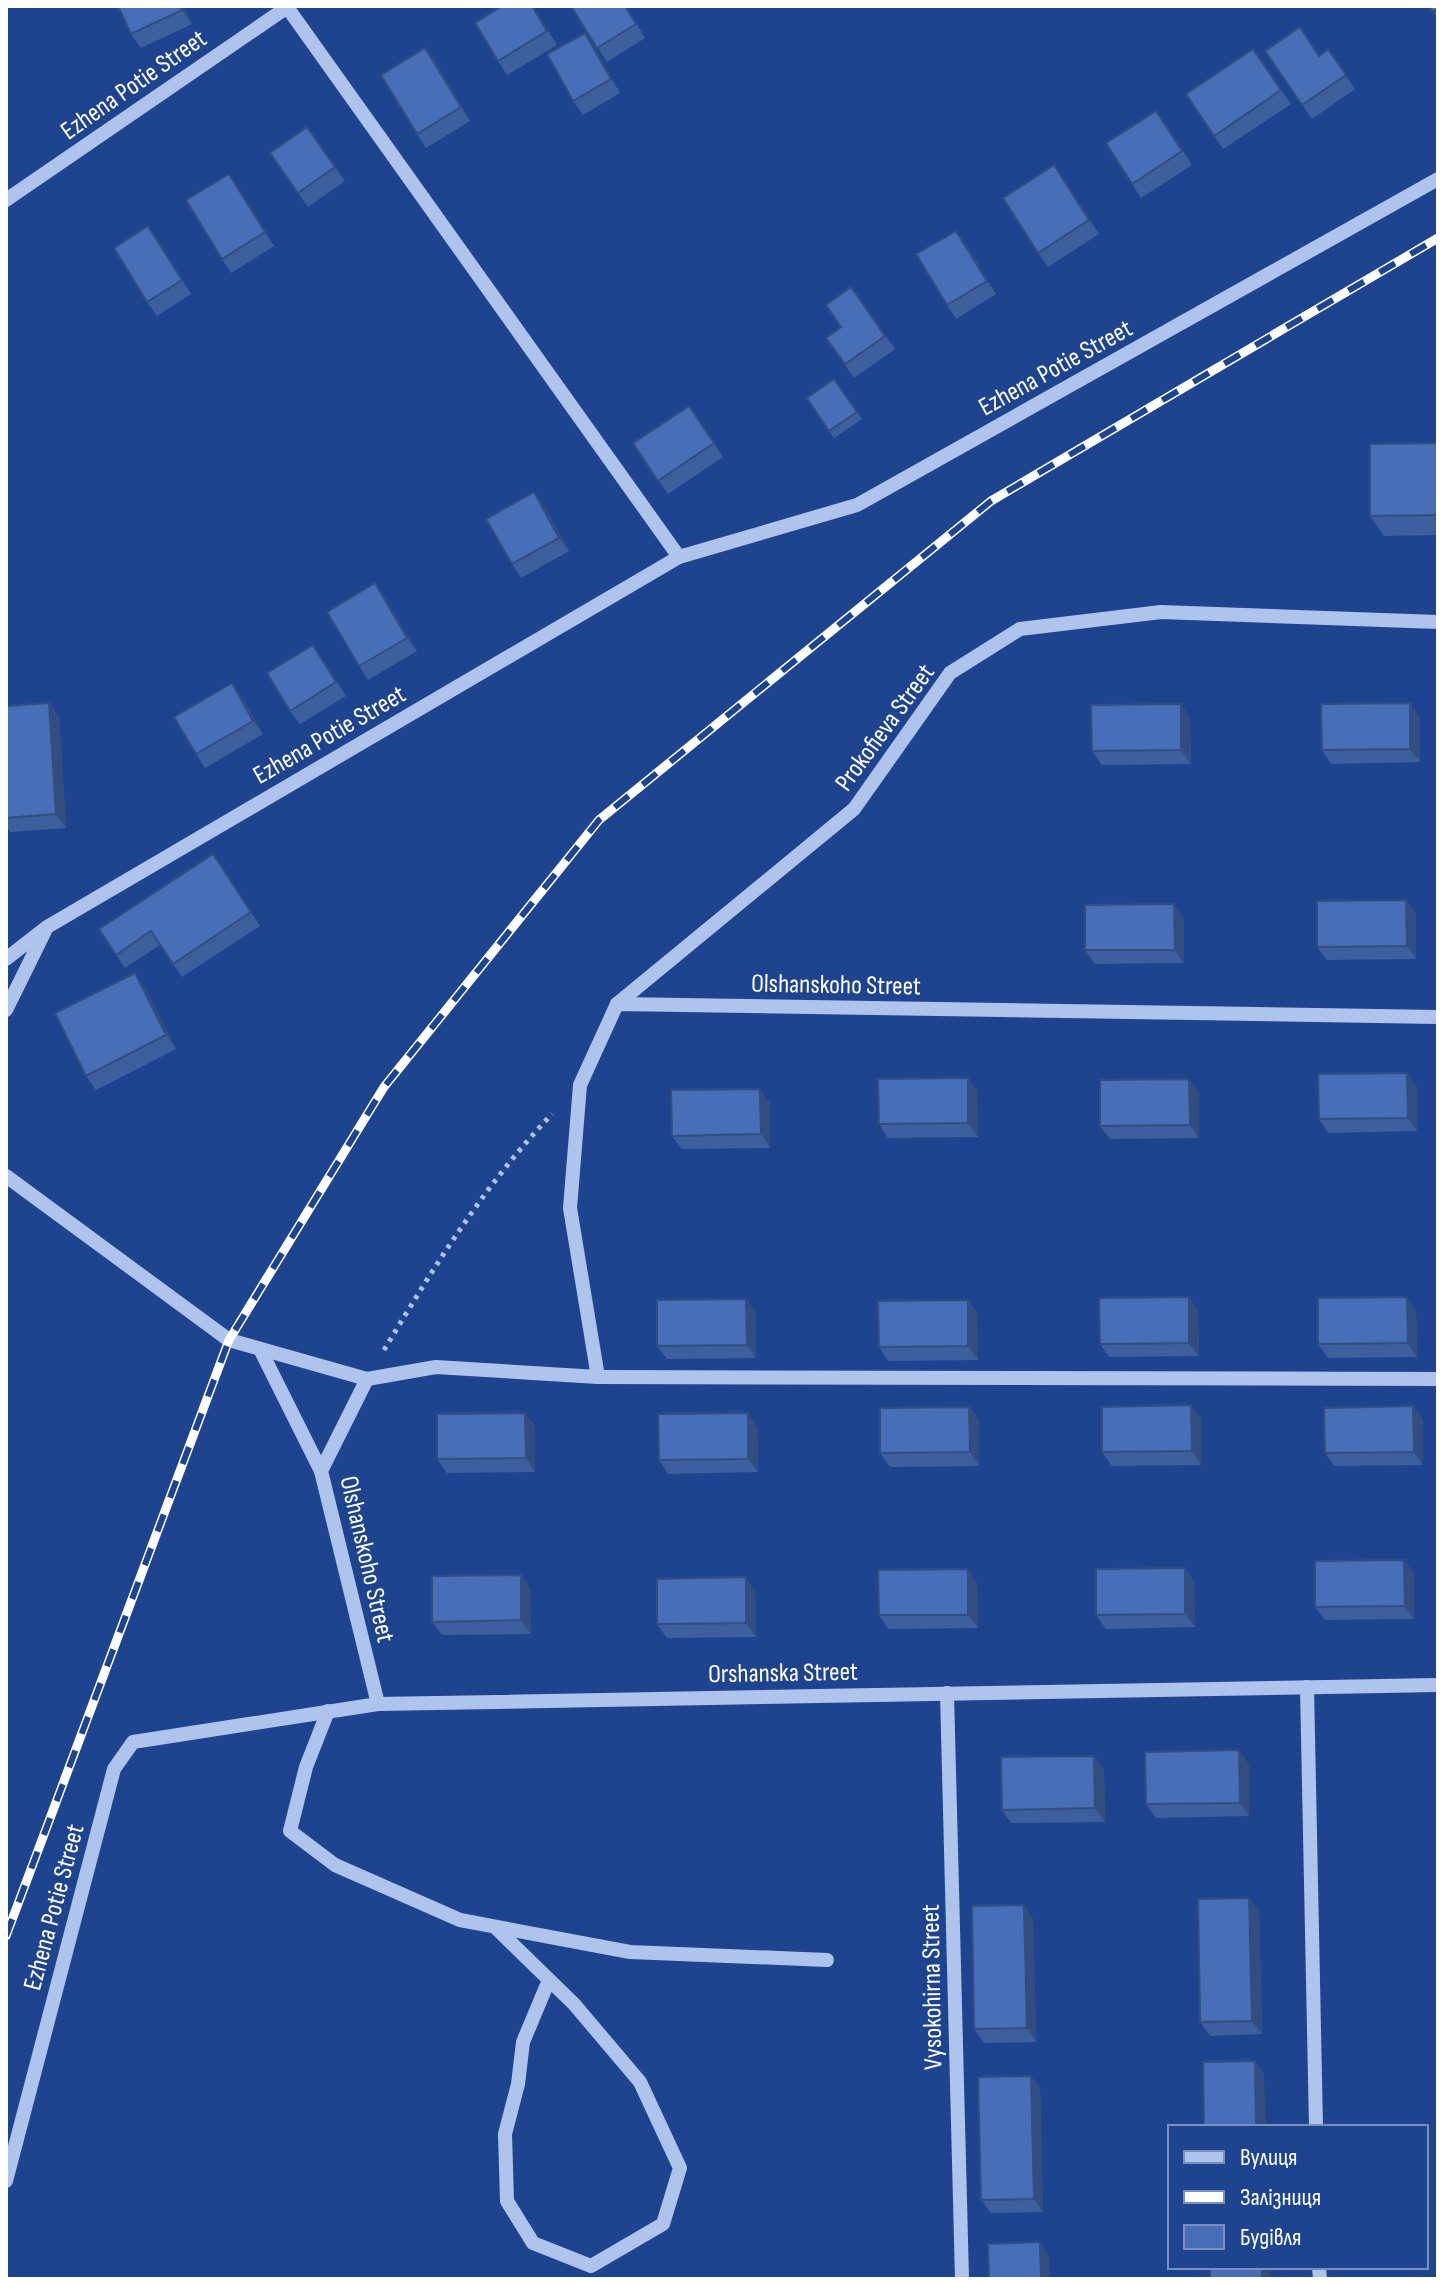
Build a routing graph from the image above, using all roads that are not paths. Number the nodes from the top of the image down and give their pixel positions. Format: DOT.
graph roads {
  1 [pos="288,7"];
  2 [pos="1438,179"];
  3 [pos="6,200"];
  4 [pos="679,557"];
  5 [pos="1438,622"];
  6 [pos="47,927"];
  7 [pos="6,959"];
  8 [pos="617,1004"];
  9 [pos="6,1010"];
  10 [pos="1438,1017"];
  11 [pos="6,1176"];
  12 [pos="260,1349"];
  13 [pos="598,1377"];
  14 [pos="367,1379"];
  15 [pos="1438,1379"];
  16 [pos="321,1471"];
  17 [pos="1438,1685"];
  18 [pos="1307,1687"];
  19 [pos="947,1693"];
  20 [pos="378,1704"];
  21 [pos="328,1711"];
  22 [pos="133,1742"];
  23 [pos="495,1927"];
  24 [pos="827,1960"];
  25 [pos="549,1980"];
  26 [pos="1316,2125"];
  27 [pos="6,2181"];
  28 [pos="962,2279"];
  1 -- 3 [label="street, Ezhena Potie Street"];
  1 -- 4 [label="street, Ezhena Potie Street"];
  2 -- 4 [label="street, Ezhena Potie Street"];
  4 -- 6 [label="street, Ezhena Potie Street"];
  5 -- 8 [label="street, Prokofieva Street"];
  6 -- 7 [label="street, Ezhena Potie Street"];
  6 -- 9 [label="street"];
  8 -- 10 [label="street, Olshanskoho Street"];
  8 -- 13 [label="street"];
  11 -- 12 [label="street"];
  12 -- 14 [label="street"];
  12 -- 16 [label="street"];
  13 -- 14 [label="street"];
  13 -- 15 [label="street"];
  14 -- 16 [label="street, Olshanskoho Street"];
  16 -- 20 [label="street, Olshanskoho Street"];
  17 -- 18 [label="street, Orshanska Street"];
  18 -- 19 [label="street, Orshanska Street"];
  18 -- 26 [label="street"];
  19 -- 20 [label="street, Orshanska Street"];
  19 -- 28 [label="street, Vysokohirna Street"];
  20 -- 21 [label="street, Orshanska Street"];
  21 -- 22 [label="street, Orshanska Street"];
  21 -- 23 [label="street"];
  22 -- 27 [label="street, Ezhena Potie Street"];
  23 -- 24 [label="street"];
  23 -- 25 [label="street"];
  25 -- 25 [label="street"];
}
